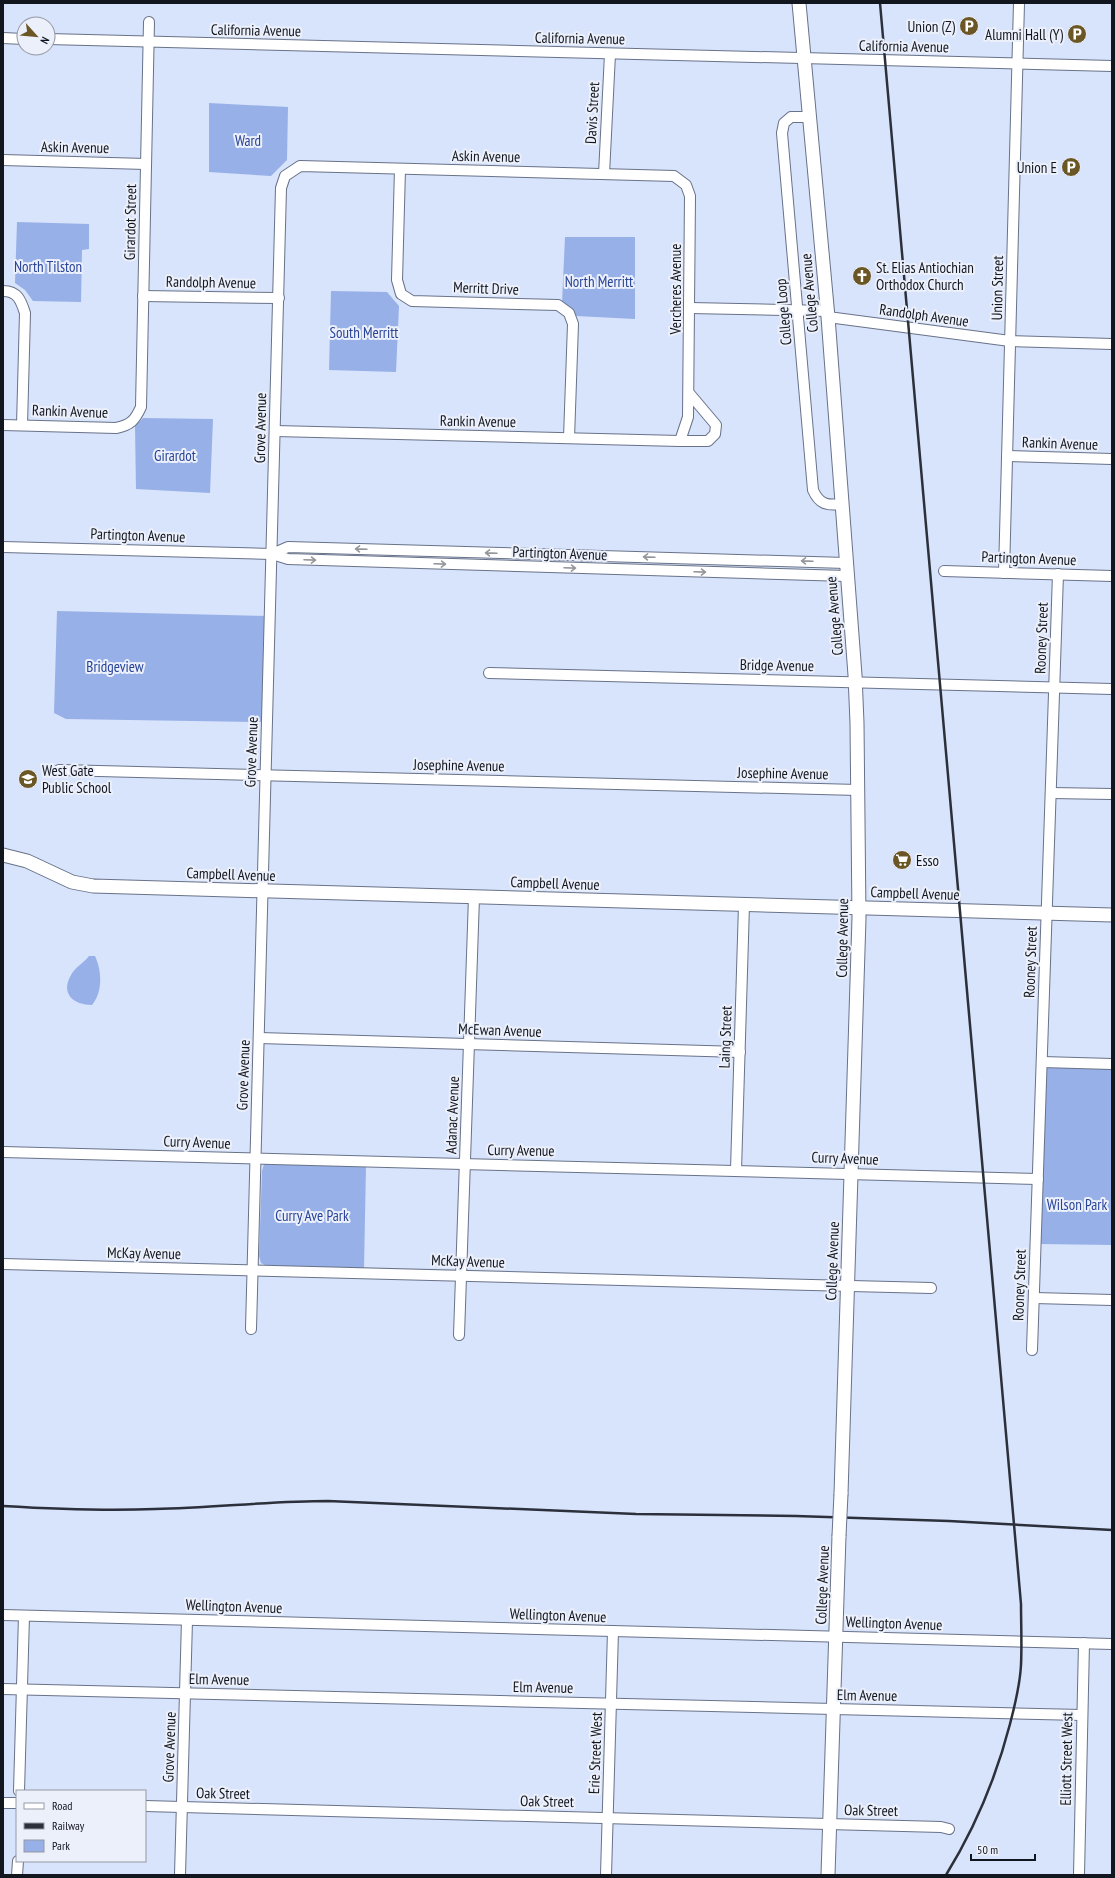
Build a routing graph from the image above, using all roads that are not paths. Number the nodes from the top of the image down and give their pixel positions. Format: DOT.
graph roads {
  1 [pos="799,3"];
  2 [pos="1019,3"];
  3 [pos="149,22"];
  4 [pos="3,38"];
  5 [pos="16,39"];
  6 [pos="56,40"];
  7 [pos="149,42"];
  8 [pos="610,54"];
  9 [pos="804,58"];
  10 [pos="1018,64"];
  11 [pos="1112,66"];
  12 [pos="809,117"];
  13 [pos="3,160"];
  14 [pos="146,164"];
  15 [pos="400,168"];
  16 [pos="604,174"];
  17 [pos="285,176"];
  18 [pos="686,185"];
  19 [pos="3,291"];
  20 [pos="143,296"];
  21 [pos="278,298"];
  22 [pos="690,308"];
  23 [pos="797,310"];
  24 [pos="827,314"];
  25 [pos="1010,341"];
  26 [pos="1112,344"];
  27 [pos="689,393"];
  28 [pos="134,421"];
  29 [pos="3,424"];
  30 [pos="22,425"];
  31 [pos="275,432"];
  32 [pos="569,438"];
  33 [pos="680,441"];
  34 [pos="1007,456"];
  35 [pos="1112,459"];
  36 [pos="841,504"];
  37 [pos="3,547"];
  38 [pos="272,554"];
  39 [pos="846,562"];
  40 [pos="944,571"];
  41 [pos="1004,573"];
  42 [pos="1058,574"];
  43 [pos="848,576"];
  44 [pos="1112,576"];
  45 [pos="489,673"];
  46 [pos="856,682"];
  47 [pos="1054,688"];
  48 [pos="1112,689"];
  49 [pos="59,770"];
  50 [pos="266,775"];
  51 [pos="858,790"];
  52 [pos="1051,793"];
  53 [pos="1112,794"];
  54 [pos="3,856"];
  55 [pos="263,891"];
  56 [pos="474,897"];
  57 [pos="744,905"];
  58 [pos="859,908"];
  59 [pos="1047,913"];
  60 [pos="1112,915"];
  61 [pos="259,1038"];
  62 [pos="469,1044"];
  63 [pos="740,1052"];
  64 [pos="1042,1062"];
  65 [pos="1112,1064"];
  66 [pos="3,1152"];
  67 [pos="255,1158"];
  68 [pos="466,1164"];
  69 [pos="736,1170"];
  70 [pos="851,1173"];
  71 [pos="1038,1179"];
  72 [pos="3,1264"];
  73 [pos="252,1270"];
  74 [pos="462,1276"];
  75 [pos="847,1286"];
  76 [pos="931,1288"];
  77 [pos="1034,1298"];
  78 [pos="1112,1300"];
  79 [pos="251,1328"];
  80 [pos="459,1335"];
  81 [pos="1032,1350"];
  82 [pos="3,1615"];
  83 [pos="24,1616"];
  84 [pos="187,1620"];
  85 [pos="613,1631"];
  86 [pos="836,1637"];
  87 [pos="1084,1644"];
  88 [pos="1112,1644"];
  89 [pos="3,1689"];
  90 [pos="22,1689"];
  91 [pos="185,1693"];
  92 [pos="611,1704"];
  93 [pos="834,1709"];
  94 [pos="1082,1716"];
  95 [pos="19,1790"];
  96 [pos="3,1803"];
  97 [pos="16,1803"];
  98 [pos="146,1806"];
  99 [pos="182,1807"];
  100 [pos="608,1818"];
  101 [pos="830,1824"];
  102 [pos="949,1829"];
  103 [pos="18,1862"];
  104 [pos="17,1875"];
  105 [pos="180,1875"];
  106 [pos="606,1875"];
  107 [pos="828,1875"];
  108 [pos="1079,1875"];
  1 -- 9 [label="street, College Avenue"];
  2 -- 10 [label="street, Union Street"];
  3 -- 7 [label="street, Girardot Street"];
  4 -- 5 [label="street"];
  6 -- 7 [label="street, California Avenue"];
  7 -- 8 [label="street, California Avenue"];
  7 -- 14 [label="street, Girardot Street"];
  8 -- 9 [label="street, California Avenue"];
  8 -- 16 [label="street, Davis Street"];
  9 -- 10 [label="street, California Avenue"];
  9 -- 12 [label="street, College Avenue"];
  10 -- 11 [label="street, California Avenue"];
  10 -- 25 [label="street, Union Street"];
  12 -- 23 [label="street, College Loop"];
  12 -- 24 [label="street, College Avenue"];
  13 -- 14 [label="street, Askin Avenue"];
  14 -- 20 [label="street, Girardot Street"];
  15 -- 16 [label="street, Askin Avenue"];
  15 -- 17 [label="street, Askin Avenue"];
  15 -- 32 [label="street, Merritt Drive"];
  16 -- 18 [label="street, Askin Avenue"];
  17 -- 21 [label="street, Grove Avenue"];
  18 -- 22 [label="street, Vercheres Avenue"];
  19 -- 30 [label="street"];
  20 -- 21 [label="street, Randolph Avenue"];
  20 -- 28 [label="street, Girardot Street"];
  21 -- 31 [label="street, Grove Avenue"];
  22 -- 23 [label="street, Randolph Avenue"];
  22 -- 27 [label="street, Vercheres Avenue"];
  23 -- 24 [label="street, Randolph Avenue"];
  23 -- 36 [label="street, College Loop"];
  24 -- 25 [label="street, Randolph Avenue"];
  24 -- 36 [label="street, College Avenue"];
  25 -- 26 [label="street, Randolph Avenue"];
  25 -- 34 [label="street, Union Street"];
  27 -- 33 [label="street, Vercheres Avenue"];
  27 -- 33 [label="street"];
  28 -- 30 [label="street, Rankin Avenue"];
  29 -- 30 [label="street, Rankin Avenue"];
  31 -- 32 [label="street, Rankin Avenue"];
  31 -- 38 [label="street, Grove Avenue"];
  32 -- 33 [label="street, Rankin Avenue"];
  34 -- 35 [label="street, Rankin Avenue"];
  34 -- 41 [label="street, Union Street"];
  36 -- 39 [label="street, College Avenue"];
  37 -- 38 [label="street, Partington Avenue"];
  39 -- 38 [label="street, Partington Avenue, one-way"];
  38 -- 43 [label="street, Partington Avenue, one-way"];
  38 -- 50 [label="street, Grove Avenue"];
  39 -- 43 [label="street, College Avenue"];
  40 -- 41 [label="street, Partington Avenue"];
  41 -- 42 [label="street, Partington Avenue"];
  42 -- 44 [label="street, Partington Avenue"];
  42 -- 47 [label="street, Rooney Street"];
  43 -- 46 [label="street, College Avenue"];
  45 -- 46 [label="street, Bridge Avenue"];
  46 -- 47 [label="street, Bridge Avenue"];
  46 -- 51 [label="street, College Avenue"];
  47 -- 48 [label="street, Bridge Avenue"];
  47 -- 52 [label="street, Rooney Street"];
  49 -- 50 [label="street, Josephine Avenue"];
  50 -- 51 [label="street, Josephine Avenue"];
  50 -- 55 [label="street, Grove Avenue"];
  51 -- 58 [label="street, College Avenue"];
  52 -- 53 [label="street"];
  52 -- 59 [label="street, Rooney Street"];
  54 -- 55 [label="street, Campbell Avenue"];
  55 -- 56 [label="street, Campbell Avenue"];
  55 -- 61 [label="street, Grove Avenue"];
  56 -- 57 [label="street, Campbell Avenue"];
  56 -- 62 [label="street, Adanac Avenue"];
  57 -- 58 [label="street, Campbell Avenue"];
  57 -- 63 [label="street, Laing Street"];
  58 -- 59 [label="street, Campbell Avenue"];
  58 -- 70 [label="street, College Avenue"];
  59 -- 60 [label="street, Campbell Avenue"];
  59 -- 64 [label="street, Rooney Street"];
  61 -- 62 [label="street, McEwan Avenue"];
  61 -- 67 [label="street, Grove Avenue"];
  62 -- 63 [label="street, McEwan Avenue"];
  62 -- 68 [label="street, Adanac Avenue"];
  63 -- 69 [label="street, Laing Street"];
  64 -- 65 [label="street"];
  64 -- 71 [label="street, Rooney Street"];
  66 -- 67 [label="street, Curry Avenue"];
  67 -- 68 [label="street, Curry Avenue"];
  67 -- 73 [label="street, Grove Avenue"];
  68 -- 69 [label="street, Curry Avenue"];
  68 -- 74 [label="street, Adanac Avenue"];
  69 -- 70 [label="street, Curry Avenue"];
  70 -- 71 [label="street, Curry Avenue"];
  70 -- 75 [label="street, College Avenue"];
  71 -- 77 [label="street, Rooney Street"];
  72 -- 73 [label="street, McKay Avenue"];
  73 -- 74 [label="street, McKay Avenue"];
  73 -- 79 [label="street, Grove Avenue"];
  74 -- 75 [label="street, McKay Avenue"];
  74 -- 80 [label="street, Adanac Avenue"];
  75 -- 76 [label="street, McKay Avenue"];
  75 -- 86 [label="street, College Avenue, bridge"];
  77 -- 78 [label="street"];
  77 -- 81 [label="street, Rooney Street"];
  82 -- 83 [label="street, Wellington Avenue"];
  83 -- 84 [label="street, Wellington Avenue"];
  83 -- 90 [label="street"];
  84 -- 85 [label="street, Wellington Avenue"];
  84 -- 91 [label="street, Grove Avenue"];
  85 -- 86 [label="street, Wellington Avenue"];
  85 -- 92 [label="street, Erie Street West"];
  86 -- 87 [label="street, Wellington Avenue"];
  86 -- 93 [label="street, College Avenue"];
  87 -- 88 [label="street, Wellington Avenue"];
  87 -- 94 [label="street, Elliott Street West"];
  89 -- 90 [label="street, Elm Avenue"];
  90 -- 91 [label="street, Elm Avenue"];
  90 -- 95 [label="street"];
  91 -- 92 [label="street, Elm Avenue"];
  91 -- 99 [label="street, Grove Avenue"];
  92 -- 93 [label="street, Elm Avenue"];
  92 -- 100 [label="street, Erie Street West"];
  93 -- 94 [label="street, Elm Avenue"];
  93 -- 101 [label="street, College Avenue"];
  94 -- 108 [label="street, Elliott Street West"];
  96 -- 97 [label="street"];
  98 -- 99 [label="street, Oak Street"];
  99 -- 100 [label="street, Oak Street"];
  99 -- 105 [label="street, Grove Avenue"];
  100 -- 101 [label="street, Oak Street"];
  100 -- 106 [label="street, Erie Street West"];
  101 -- 102 [label="street, Oak Street"];
  101 -- 107 [label="street, College Avenue"];
  103 -- 104 [label="street"];
}
